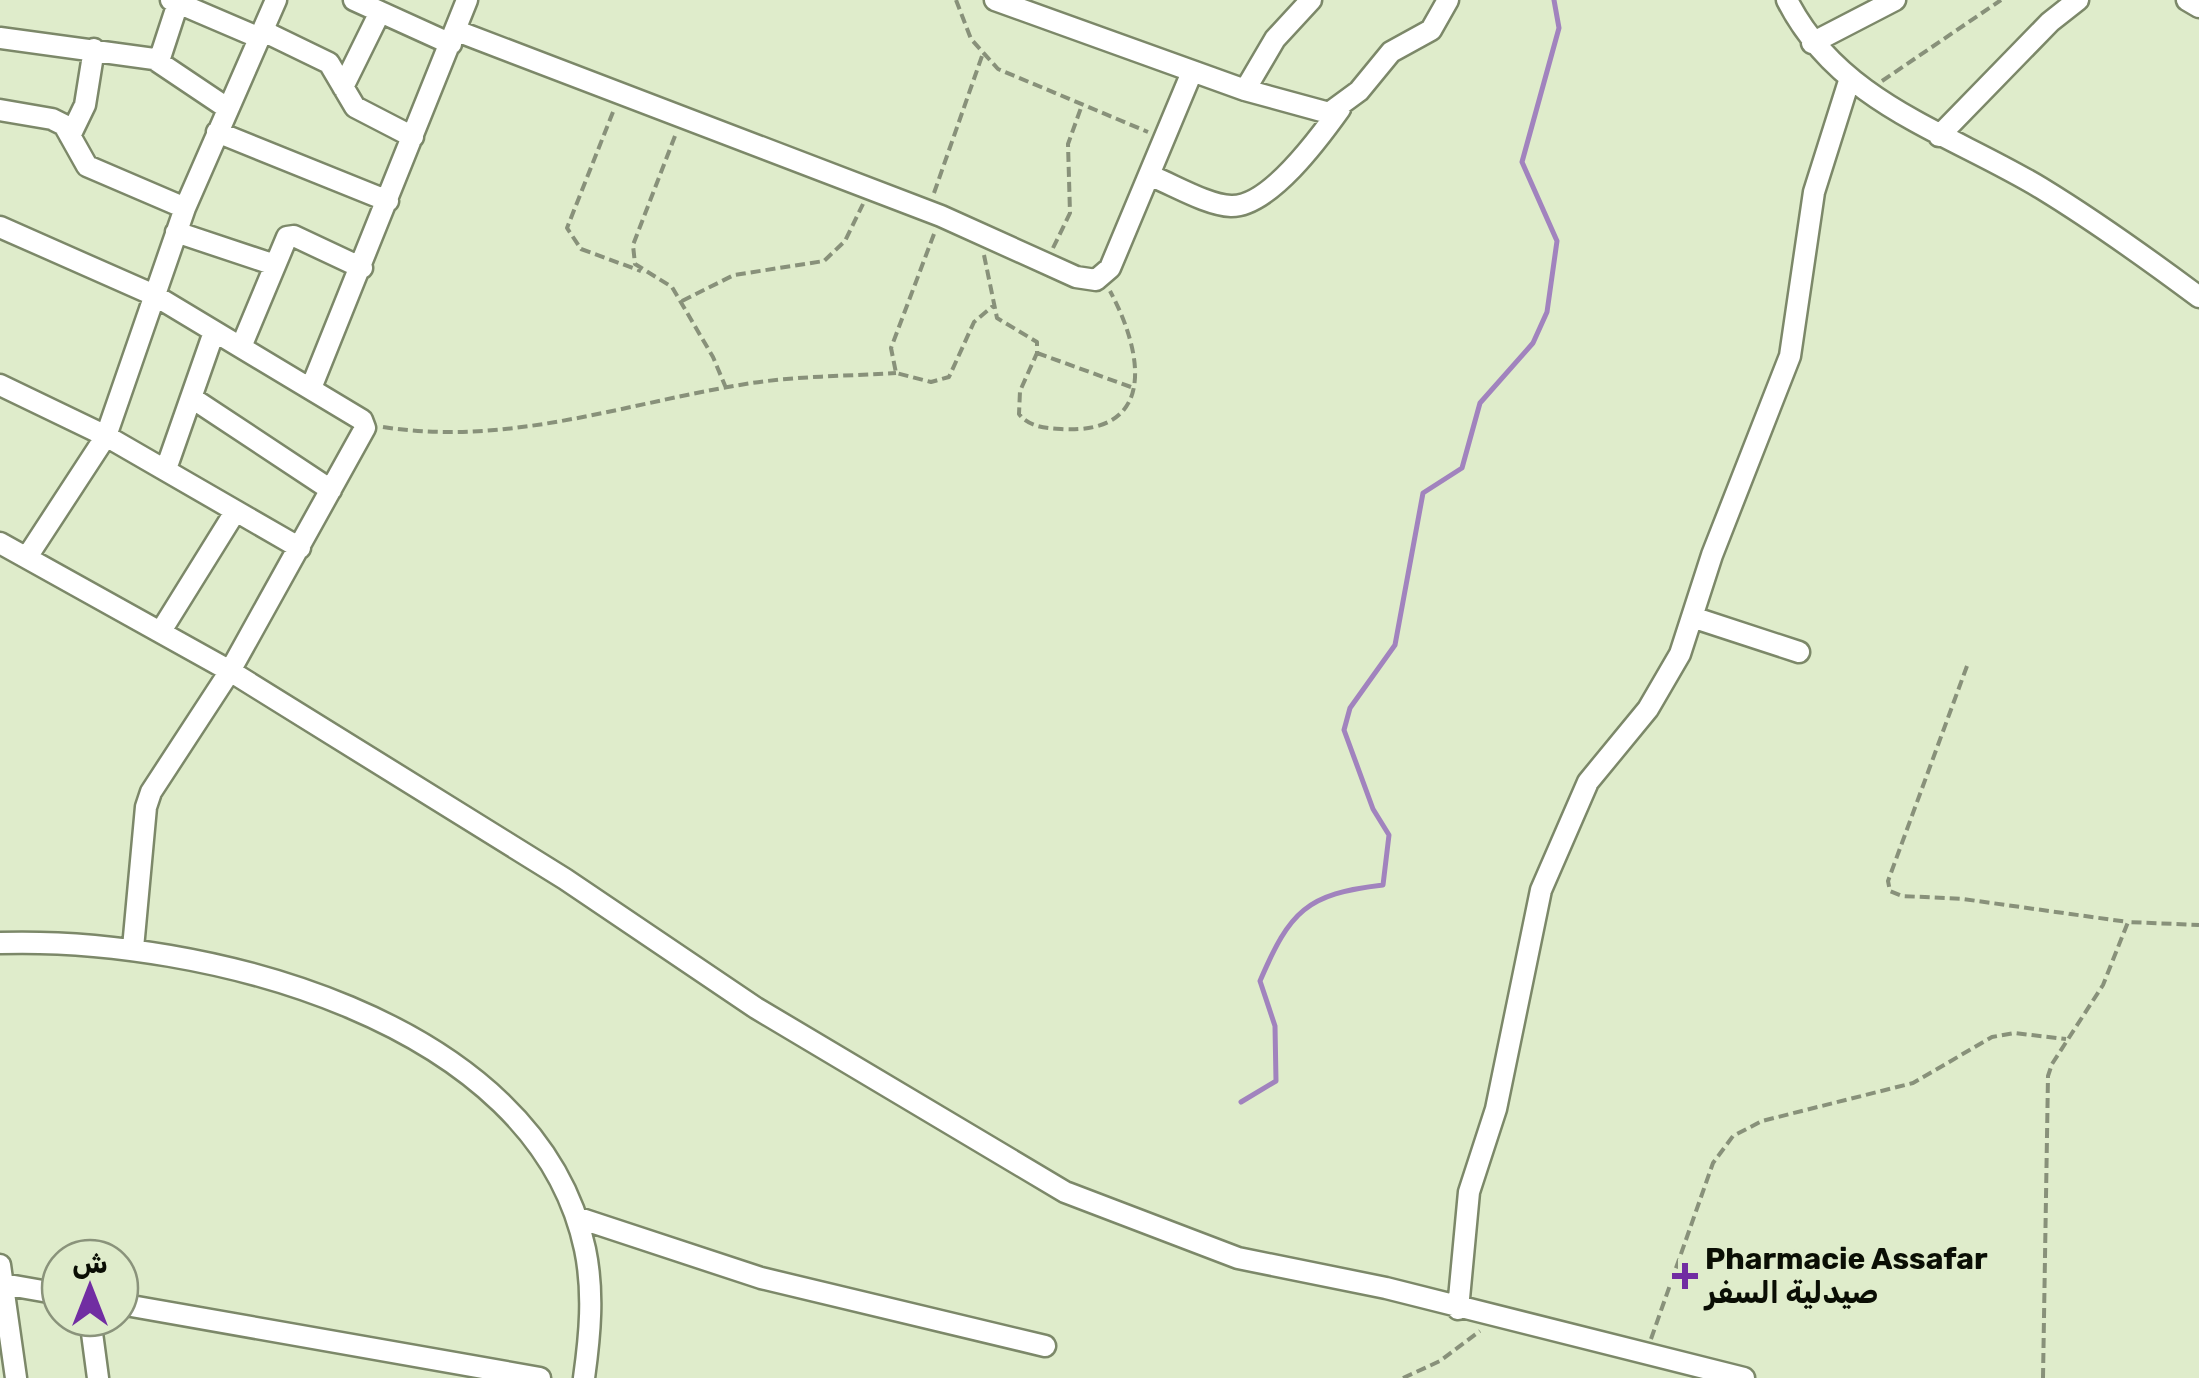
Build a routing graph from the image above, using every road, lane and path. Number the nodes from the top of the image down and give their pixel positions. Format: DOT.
graph roads {
  1 [pos="276,0"];
  2 [pos="354,0"];
  3 [pos="466,0"];
  4 [pos="956,0"];
  5 [pos="1311,0"];
  6 [pos="1448,0"];
  7 [pos="1786,0"];
  8 [pos="1894,0"];
  9 [pos="2001,0"];
  10 [pos="2078,0"];
  11 [pos="2186,0"];
  12 [pos="999,1"];
  13 [pos="175,2"];
  14 [pos="2199,6"];
  15 [pos="380,12"];
  16 [pos="261,34"];
  17 [pos="454,37"];
  18 [pos="0,38"];
  19 [pos="1812,42"];
  20 [pos="94,49"];
  21 [pos="982,56"];
  22 [pos="159,62"];
  23 [pos="1192,72"];
  24 [pos="1858,85"];
  25 [pos="343,87"];
  26 [pos="1245,90"];
  27 [pos="620,94"];
  28 [pos="1082,104"];
  29 [pos="228,108"];
  30 [pos="1340,109"];
  31 [pos="0,110"];
  32 [pos="682,117"];
  33 [pos="217,132"];
  34 [pos="70,136"];
  35 [pos="1940,136"];
  36 [pos="414,137"];
  37 [pos="1165,140"];
  38 [pos="1151,176"];
  39 [pos="870,189"];
  40 [pos="388,202"];
  41 [pos="185,208"];
  42 [pos="934,214"];
  43 [pos="0,227"];
  44 [pos="978,231"];
  45 [pos="176,232"];
  46 [pos="1046,262"];
  47 [pos="275,265"];
  48 [pos="362,268"];
  49 [pos="640,270"];
  50 [pos="1102,277"];
  51 [pos="154,294"];
  52 [pos="2199,297"];
  53 [pos="682,301"];
  54 [pos="994,305"];
  55 [pos="214,332"];
  56 [pos="241,347"];
  57 [pos="1037,353"];
  58 [pos="896,373"];
  59 [pos="0,385"];
  60 [pos="1132,387"];
  61 [pos="311,388"];
  62 [pos="726,388"];
  63 [pos="192,398"];
  64 [pos="364,424"];
  65 [pos="106,436"];
  66 [pos="166,469"];
  67 [pos="331,490"];
  68 [pos="235,512"];
  69 [pos="0,543"];
  70 [pos="300,548"];
  71 [pos="27,557"];
  72 [pos="1692,617"];
  73 [pos="161,632"];
  74 [pos="1799,652"];
  75 [pos="1967,666"];
  76 [pos="230,672"];
  77 [pos="2128,922"];
  78 [pos="2199,925"];
  79 [pos="0,943"];
  80 [pos="133,948"];
  81 [pos="2066,1039"];
  82 [pos="576,1218"];
  83 [pos="2,1275"];
  84 [pos="40,1287"];
  85 [pos="3,1308"];
  86 [pos="140,1308"];
  87 [pos="1458,1309"];
  88 [pos="1496,1318"];
  89 [pos="93,1338"];
  90 [pos="1045,1346"];
  91 [pos="1645,1354"];
  92 [pos="16,1378"];
  93 [pos="98,1378"];
  94 [pos="540,1378"];
  95 [pos="584,1378"];
  96 [pos="1404,1378"];
  97 [pos="1744,1378"];
  98 [pos="2043,1378"];
  1 -- 16 [label="street"];
  2 -- 15 [label="street"];
  3 -- 17 [label="street"];
  4 -- 21 [label="path"];
  5 -- 26 [label="street"];
  6 -- 30 [label="street"];
  7 -- 19 [label="street"];
  8 -- 19 [label="street"];
  9 -- 24 [label="path"];
  10 -- 35 [label="street"];
  11 -- 14 [label="street"];
  12 -- 23 [label="street"];
  13 -- 16 [label="street"];
  13 -- 22 [label="street"];
  15 -- 17 [label="street"];
  15 -- 25 [label="street"];
  16 -- 25 [label="street"];
  16 -- 29 [label="street"];
  17 -- 27 [label="street"];
  17 -- 36 [label="street"];
  18 -- 20 [label="street"];
  19 -- 24 [label="street"];
  20 -- 22 [label="street"];
  20 -- 34 [label="street"];
  21 -- 28 [label="path"];
  21 -- 42 [label="path"];
  22 -- 29 [label="street"];
  23 -- 26 [label="street"];
  23 -- 37 [label="street"];
  24 -- 35 [label="street"];
  24 -- 72 [label="street"];
  25 -- 36 [label="street"];
  26 -- 30 [label="street"];
  27 -- 32 [label="street"];
  27 -- 49 [label="path"];
  28 -- 37 [label="path"];
  28 -- 46 [label="path"];
  29 -- 33 [label="street"];
  30 -- 38 [label="street"];
  31 -- 34 [label="street"];
  32 -- 39 [label="street"];
  32 -- 49 [label="path"];
  33 -- 40 [label="street"];
  33 -- 41 [label="street"];
  34 -- 41 [label="street"];
  35 -- 52 [label="street"];
  36 -- 40 [label="street"];
  37 -- 38 [label="street"];
  38 -- 50 [label="street"];
  39 -- 42 [label="street"];
  39 -- 53 [label="path"];
  40 -- 48 [label="street"];
  41 -- 45 [label="street"];
  42 -- 44 [label="street"];
  42 -- 58 [label="path"];
  43 -- 51 [label="street"];
  44 -- 46 [label="street"];
  44 -- 54 [label="path"];
  45 -- 47 [label="street"];
  45 -- 51 [label="street"];
  46 -- 50 [label="street"];
  47 -- 48 [label="street"];
  47 -- 56 [label="street"];
  48 -- 61 [label="street"];
  49 -- 53 [label="path"];
  50 -- 60 [label="path"];
  51 -- 55 [label="street"];
  51 -- 65 [label="street"];
  53 -- 62 [label="path"];
  54 -- 57 [label="path"];
  54 -- 58 [label="path"];
  55 -- 56 [label="street"];
  55 -- 63 [label="street"];
  56 -- 61 [label="street"];
  57 -- 60 [label="path"];
  57 -- 60 [label="path"];
  58 -- 62 [label="path"];
  59 -- 65 [label="street"];
  61 -- 64 [label="street"];
  62 -- 64 [label="path"];
  63 -- 66 [label="street"];
  63 -- 67 [label="street"];
  64 -- 67 [label="street"];
  65 -- 66 [label="street"];
  65 -- 71 [label="street"];
  66 -- 68 [label="street"];
  67 -- 70 [label="street"];
  68 -- 70 [label="street"];
  68 -- 73 [label="street"];
  69 -- 71 [label="street"];
  70 -- 76 [label="street"];
  71 -- 73 [label="street"];
  72 -- 74 [label="street"];
  72 -- 87 [label="street"];
  73 -- 76 [label="street"];
  75 -- 77 [label="path"];
  76 -- 80 [label="street"];
  76 -- 87 [label="street"];
  77 -- 78 [label="path"];
  77 -- 81 [label="path"];
  79 -- 80 [label="street"];
  80 -- 82 [label="street"];
  81 -- 91 [label="path"];
  81 -- 98 [label="path"];
  82 -- 90 [label="street"];
  82 -- 95 [label="street"];
  83 -- 84 [label="street"];
  83 -- 85 [label="street"];
  85 -- 92 [label="street"];
  86 -- 94 [label="street"];
  87 -- 88 [label="street"];
  88 -- 91 [label="street"];
  88 -- 96 [label="path"];
  89 -- 93 [label="street"];
  91 -- 97 [label="street"];
}
